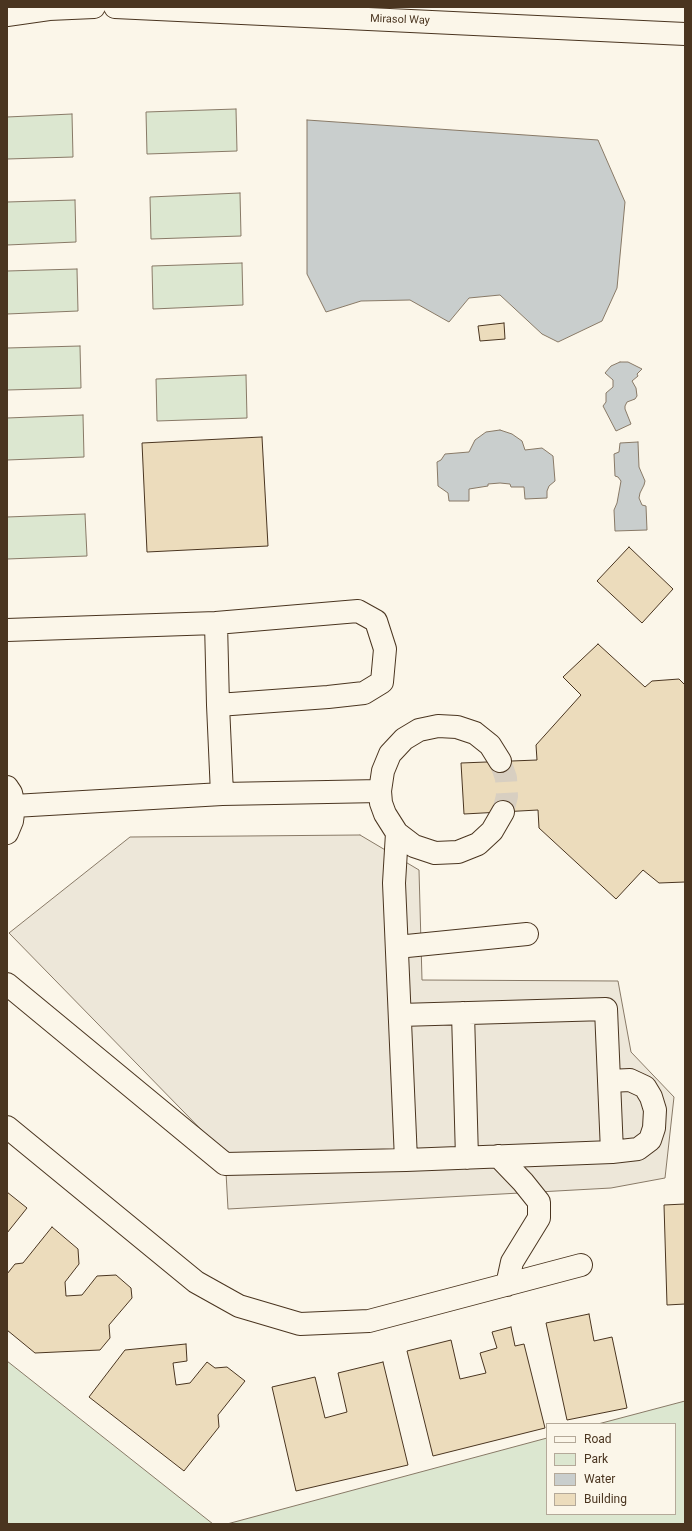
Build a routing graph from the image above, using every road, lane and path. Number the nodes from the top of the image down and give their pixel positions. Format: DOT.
graph roads {
  1 [pos="94,7"];
  2 [pos="115,7"];
  3 [pos="357,13"];
  4 [pos="390,13"];
  5 [pos="7,15"];
  6 [pos="685,34"];
  7 [pos="216,623"];
  8 [pos="7,630"];
  9 [pos="218,704"];
  10 [pos="500,761"];
  11 [pos="380,790"];
  12 [pos="222,794"];
  13 [pos="10,796"];
  14 [pos="503,812"];
  15 [pos="7,833"];
  16 [pos="397,833"];
  17 [pos="527,934"];
  18 [pos="397,947"];
  19 [pos="7,984"];
  20 [pos="463,1013"];
  21 [pos="400,1015"];
  22 [pos="609,1080"];
  23 [pos="7,1127"];
  24 [pos="612,1152"];
  25 [pos="498,1156"];
  26 [pos="467,1158"];
  27 [pos="406,1160"];
  28 [pos="581,1266"];
  29 [pos="507,1285"];
  1 -- 5 [label="street"];
  2 -- 3 [label="street, Mirasol Way"];
  3 -- 4 [label="street, Mirasol Way"];
  4 -- 6 [label="street, Mirasol Way"];
  7 -- 8 [label="street"];
  7 -- 9 [label="street"];
  7 -- 9 [label="street"];
  9 -- 12 [label="street"];
  10 -- 11 [label="street"];
  11 -- 12 [label="street"];
  11 -- 16 [label="street"];
  12 -- 13 [label="street"];
  13 -- 15 [label="street"];
  14 -- 16 [label="street"];
  16 -- 18 [label="street"];
  17 -- 18 [label="street"];
  18 -- 21 [label="street"];
  19 -- 27 [label="street"];
  20 -- 21 [label="street"];
  20 -- 22 [label="street"];
  20 -- 26 [label="street"];
  21 -- 27 [label="street"];
  22 -- 24 [label="street"];
  22 -- 24 [label="street"];
  23 -- 29 [label="street"];
  24 -- 25 [label="street"];
  25 -- 26 [label="street"];
  25 -- 29 [label="street"];
  26 -- 27 [label="street"];
  28 -- 29 [label="street"];
}
